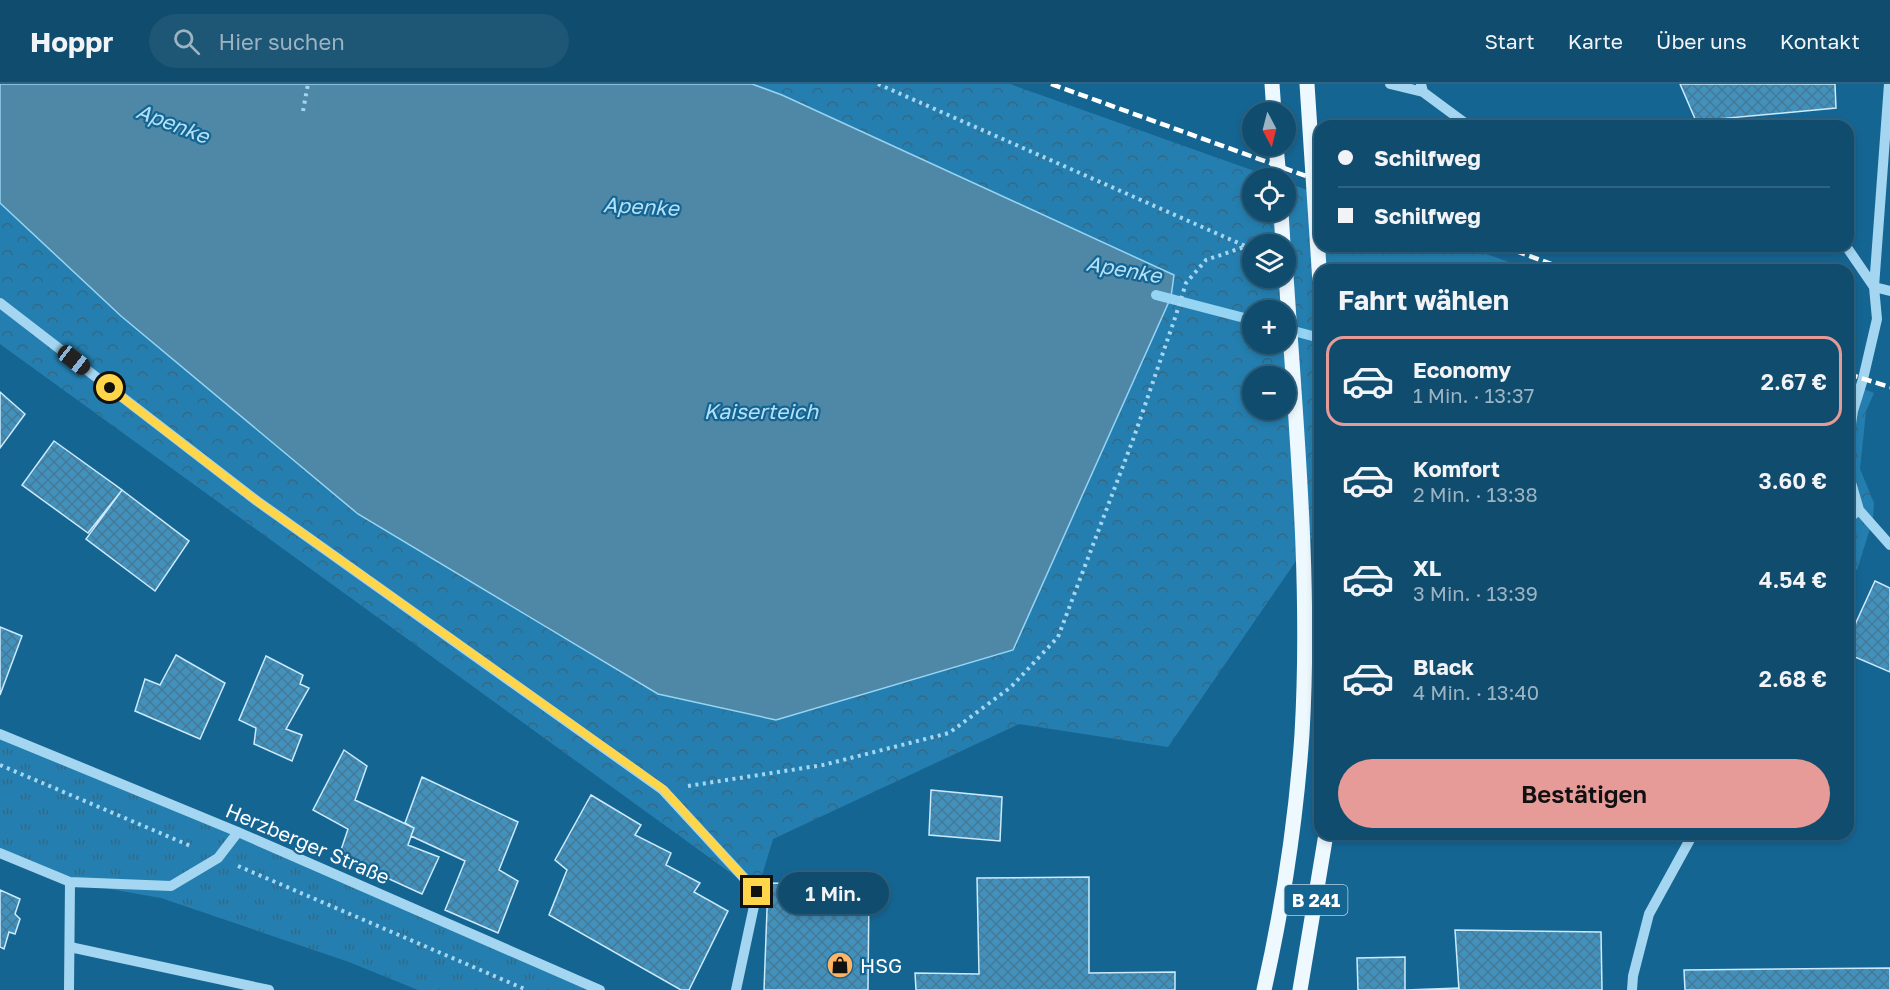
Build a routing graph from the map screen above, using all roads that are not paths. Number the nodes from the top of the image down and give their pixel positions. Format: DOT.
graph roads {
  1 [pos="1272,84"];
  2 [pos="1306,84"];
  3 [pos="1390,84"];
  4 [pos="1889,84"];
  5 [pos="1422,88"];
  6 [pos="1273,102"];
  7 [pos="1462,120"];
  8 [pos="1314,198"];
  9 [pos="1850,252"];
  10 [pos="1874,287"];
  11 [pos="1287,288"];
  12 [pos="1890,291"];
  13 [pos="0,303"];
  14 [pos="1854,408"];
  15 [pos="1854,493"];
  16 [pos="1859,510"];
  17 [pos="1854,514"];
  18 [pos="1890,545"];
  19 [pos="0,734"];
  20 [pos="238,832"];
  21 [pos="1325,840"];
  22 [pos="1690,840"];
  23 [pos="0,853"];
  24 [pos="70,882"];
  25 [pos="70,947"];
  26 [pos="69,990"];
  27 [pos="268,990"];
  28 [pos="600,990"];
  29 [pos="736,990"];
  30 [pos="1264,990"];
  31 [pos="1300,990"];
  32 [pos="1632,990"];
  1 -- 6 [label="main road"];
  2 -- 8 [label="main road, bridge"];
  3 -- 5 [label="street"];
  4 -- 10 [label="street"];
  5 -- 7 [label="street"];
  9 -- 10 [label="street"];
  10 -- 12 [label="street"];
  10 -- 14 [label="street"];
  11 -- 30 [label="main road, B 241"];
  13 -- 29 [label="street"];
  15 -- 16 [label="street"];
  16 -- 17 [label="street"];
  16 -- 18 [label="street"];
  19 -- 20 [label="street, Herzberger Straße"];
  20 -- 24 [label="street"];
  20 -- 28 [label="street, Herzberger Straße"];
  21 -- 31 [label="main road, B 241"];
  22 -- 32 [label="street"];
  23 -- 24 [label="street"];
  24 -- 25 [label="street"];
  25 -- 26 [label="street"];
  25 -- 27 [label="street"];
}
